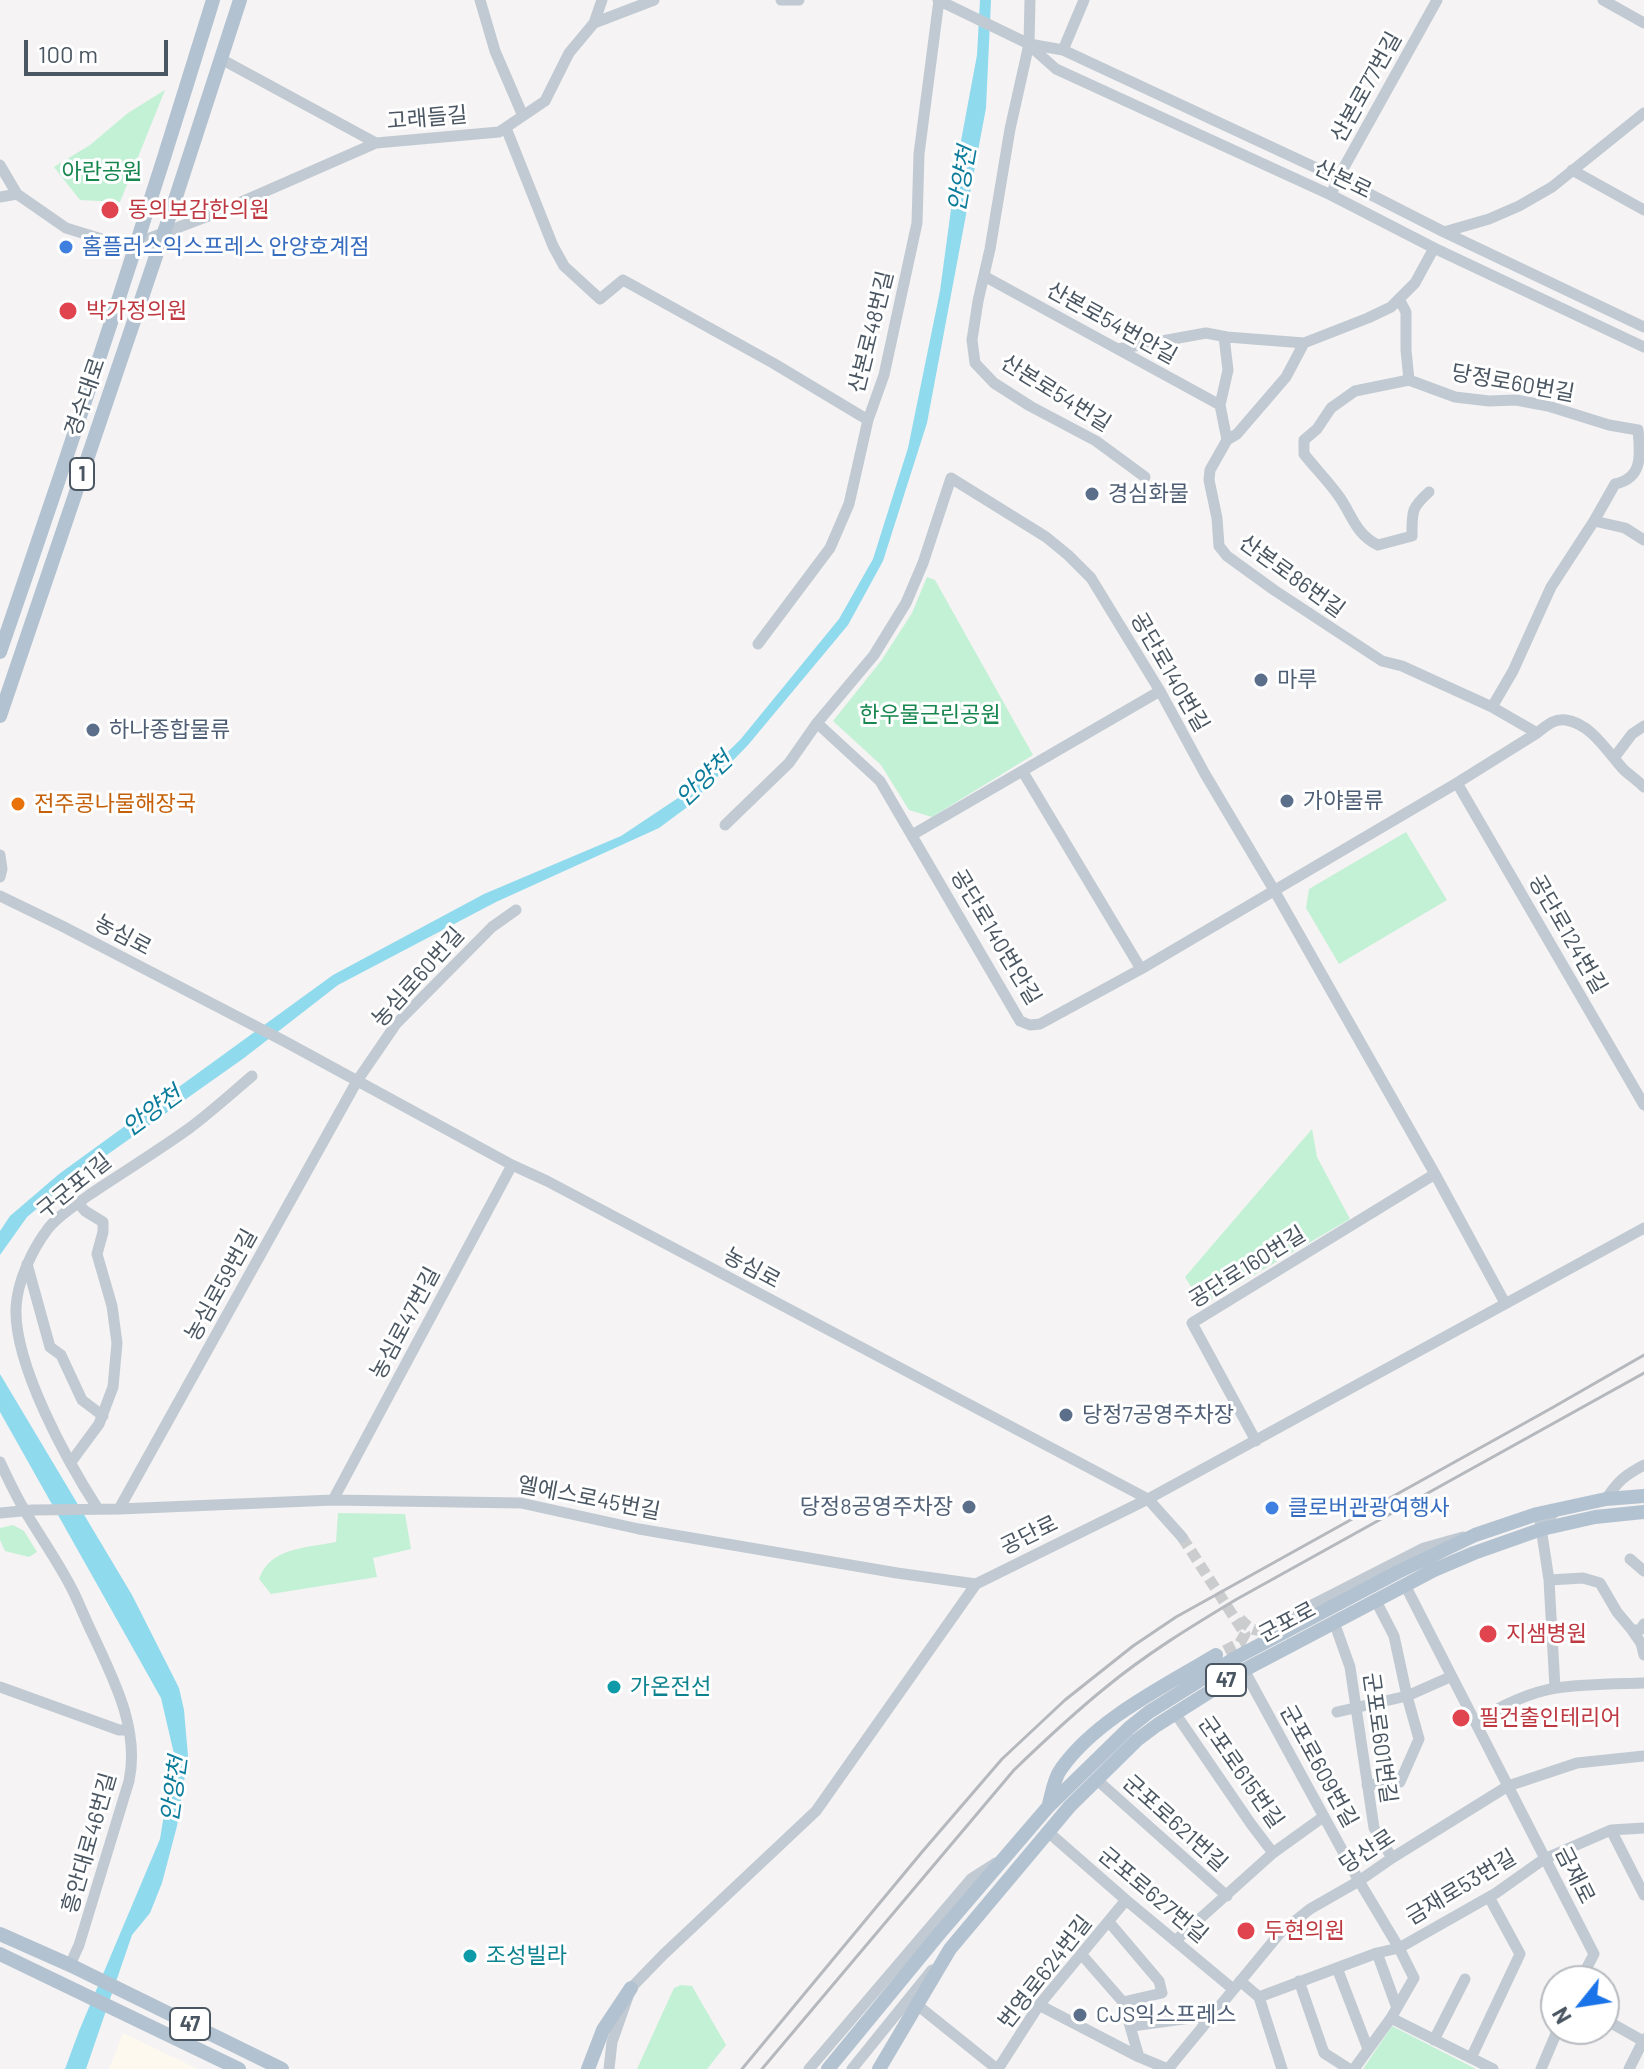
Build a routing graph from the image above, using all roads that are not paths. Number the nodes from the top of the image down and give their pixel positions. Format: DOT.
graph roads {
  1 [pos="213,0"];
  2 [pos="240,0"];
  3 [pos="480,0"];
  4 [pos="602,0"];
  5 [pos="654,0"];
  6 [pos="781,0"];
  7 [pos="799,0"];
  8 [pos="931,0"];
  9 [pos="1030,0"];
  10 [pos="1084,0"];
  11 [pos="1437,0"];
  12 [pos="1603,0"];
  13 [pos="941,2"];
  14 [pos="594,23"];
  15 [pos="1644,23"];
  16 [pos="1024,42"];
  17 [pos="1063,50"];
  18 [pos="221,59"];
  19 [pos="1644,113"];
  20 [pos="523,116"];
  21 [pos="506,128"];
  22 [pos="376,143"];
  23 [pos="0,165"];
  24 [pos="1572,170"];
  25 [pos="1338,178"];
  26 [pos="17,194"];
  27 [pos="1331,195"];
  28 [pos="0,197"];
  29 [pos="1644,210"];
  30 [pos="164,232"];
  31 [pos="1444,232"];
  32 [pos="137,243"];
  33 [pos="1434,248"];
  34 [pos="984,276"];
  35 [pos="1399,299"];
  36 [pos="1644,327"];
  37 [pos="1224,337"];
  38 [pos="1304,343"];
  39 [pos="1644,347"];
  40 [pos="1118,349"];
  41 [pos="1409,380"];
  42 [pos="1220,405"];
  43 [pos="868,420"];
  44 [pos="1227,440"];
  45 [pos="1145,477"];
  46 [pos="1429,492"];
  47 [pos="1594,521"];
  48 [pos="1644,540"];
  49 [pos="758,644"];
  50 [pos="0,652"];
  51 [pos="1160,691"];
  52 [pos="1492,707"];
  53 [pos="0,716"];
  54 [pos="817,723"];
  55 [pos="1644,726"];
  56 [pos="1537,733"];
  57 [pos="1614,758"];
  58 [pos="1023,772"];
  59 [pos="1457,783"];
  60 [pos="1644,787"];
  61 [pos="725,825"];
  62 [pos="912,835"];
  63 [pos="0,855"];
  64 [pos="0,877"];
  65 [pos="1274,890"];
  66 [pos="0,896"];
  67 [pos="516,910"];
  68 [pos="1141,969"];
  69 [pos="252,1076"];
  70 [pos="357,1081"];
  71 [pos="1644,1105"];
  72 [pos="512,1165"];
  73 [pos="1435,1174"];
  74 [pos="78,1203"];
  75 [pos="1644,1228"];
  76 [pos="27,1264"];
  77 [pos="1505,1303"];
  78 [pos="103,1416"];
  79 [pos="1256,1441"];
  80 [pos="0,1462"];
  81 [pos="71,1462"];
  82 [pos="1644,1465"];
  83 [pos="1644,1496"];
  84 [pos="1148,1499"];
  85 [pos="1606,1499"];
  86 [pos="333,1500"];
  87 [pos="96,1509"];
  88 [pos="119,1509"];
  89 [pos="28,1510"];
  90 [pos="1558,1510"];
  91 [pos="1644,1512"];
  92 [pos="0,1513"];
  93 [pos="1542,1529"];
  94 [pos="1475,1535"];
  95 [pos="1182,1537"];
  96 [pos="1630,1559"];
  97 [pos="1644,1571"];
  98 [pos="1549,1580"];
  99 [pos="976,1584"];
  100 [pos="1405,1585"];
  101 [pos="1376,1601"];
  102 [pos="1334,1622"];
  103 [pos="1275,1624"];
  104 [pos="1644,1624"];
  105 [pos="1632,1630"];
  106 [pos="1216,1655"];
  107 [pos="1644,1655"];
  108 [pos="1244,1670"];
  109 [pos="1450,1677"];
  110 [pos="1644,1683"];
  111 [pos="0,1687"];
  112 [pos="1555,1688"];
  113 [pos="1407,1696"];
  114 [pos="1357,1709"];
  115 [pos="1337,1712"];
  116 [pos="1175,1713"];
  117 [pos="1475,1722"];
  118 [pos="128,1730"];
  119 [pos="1644,1756"];
  120 [pos="1096,1779"];
  121 [pos="1367,1785"];
  122 [pos="1508,1786"];
  123 [pos="1048,1807"];
  124 [pos="1323,1817"];
  125 [pos="1644,1828"];
  126 [pos="1611,1830"];
  127 [pos="1047,1831"];
  128 [pos="1273,1853"];
  129 [pos="1006,1856"];
  130 [pos="1392,1858"];
  131 [pos="1544,1859"];
  132 [pos="1359,1881"];
  133 [pos="1644,1895"];
  134 [pos="1227,1896"];
  135 [pos="1489,1897"];
  136 [pos="1126,1900"];
  137 [pos="1109,1922"];
  138 [pos="0,1934"];
  139 [pos="1175,1941"];
  140 [pos="1399,1948"];
  141 [pos="950,1949"];
  142 [pos="1377,1953"];
  143 [pos="0,1954"];
  144 [pos="1082,1955"];
  145 [pos="1588,1965"];
  146 [pos="74,1968"];
  147 [pos="1337,1968"];
  148 [pos="1465,1979"];
  149 [pos="1299,1981"];
  150 [pos="1236,1985"];
  151 [pos="631,1988"];
  152 [pos="1259,1997"];
  153 [pos="1123,2002"];
  154 [pos="916,2004"];
  155 [pos="1039,2005"];
  156 [pos="1394,2013"];
  157 [pos="1213,2015"];
  158 [pos="1132,2026"];
  159 [pos="1620,2027"];
  160 [pos="1434,2040"];
  161 [pos="1644,2040"];
  162 [pos="1551,2045"];
  163 [pos="1368,2049"];
  164 [pos="250,2053"];
  165 [pos="1139,2057"];
  166 [pos="1471,2058"];
  167 [pos="1633,2068"];
  168 [pos="239,2069"];
  169 [pos="282,2069"];
  170 [pos="289,2069"];
  171 [pos="588,2069"];
  172 [pos="609,2069"];
  173 [pos="809,2069"];
  174 [pos="828,2069"];
  175 [pos="852,2069"];
  176 [pos="879,2069"];
  177 [pos="998,2069"];
  178 [pos="1168,2069"];
  179 [pos="1282,2069"];
  180 [pos="1352,2069"];
  181 [pos="1493,2069"];
  182 [pos="1541,2069"];
  1 -- 32 [label="main road, 경수대로 / 1"];
  2 -- 18 [label="main road, 경수대로 / 1"];
  3 -- 20 [label="street"];
  4 -- 14 [label="street"];
  5 -- 14 [label="street, 고래들길"];
  6 -- 7 [label="street"];
  8 -- 13 [label="street"];
  9 -- 16 [label="street, 산본로54번길"];
  10 -- 17 [label="street"];
  11 -- 25 [label="street, 산본로77번길"];
  12 -- 15 [label="street"];
  13 -- 16 [label="street"];
  13 -- 43 [label="street, 산본로48번길"];
  14 -- 20 [label="street, 고래들길"];
  16 -- 17 [label="street, 산본로"];
  16 -- 27 [label="street, 산본로"];
  16 -- 34 [label="street, 산본로54번길"];
  17 -- 25 [label="street, 산본로"];
  18 -- 22 [label="street"];
  18 -- 30 [label="main road, 경수대로 / 1"];
  19 -- 24 [label="street"];
  20 -- 21 [label="street, 고래들길"];
  21 -- 22 [label="street, 고래들길"];
  21 -- 43 [label="street"];
  22 -- 30 [label="street, 고래들길"];
  23 -- 26 [label="street"];
  24 -- 29 [label="street"];
  24 -- 31 [label="street"];
  25 -- 27 [label="street, 산본로77번길"];
  25 -- 31 [label="street, 산본로"];
  26 -- 28 [label="street"];
  26 -- 32 [label="street"];
  27 -- 33 [label="street, 산본로"];
  30 -- 32 [label="street, 고래들길"];
  30 -- 53 [label="main road, 경수대로 / 1"];
  31 -- 36 [label="street, 산본로"];
  32 -- 50 [label="main road, 경수대로 / 1"];
  33 -- 35 [label="street"];
  33 -- 39 [label="street, 산본로"];
  34 -- 40 [label="street, 산본로54번안길"];
  34 -- 45 [label="street, 산본로54번길"];
  35 -- 38 [label="street"];
  35 -- 41 [label="street"];
  37 -- 38 [label="street"];
  37 -- 40 [label="street"];
  37 -- 42 [label="street"];
  38 -- 44 [label="street, 산본로86번길"];
  40 -- 42 [label="street, 산본로54번안길"];
  41 -- 46 [label="street"];
  41 -- 47 [label="street, 당정로60번길"];
  42 -- 44 [label="street"];
  43 -- 49 [label="street, 산본로48번길"];
  44 -- 52 [label="street, 산본로86번길"];
  47 -- 48 [label="street"];
  47 -- 52 [label="street"];
  51 -- 54 [label="street, 공단로140번길"];
  51 -- 58 [label="street"];
  51 -- 65 [label="street, 공단로140번길"];
  52 -- 56 [label="street, 산본로86번길"];
  54 -- 61 [label="street, 공단로140번길"];
  54 -- 62 [label="street, 공단로140번안길"];
  55 -- 57 [label="street"];
  56 -- 57 [label="street, 공단로140번안길"];
  56 -- 59 [label="street, 공단로140번안길"];
  57 -- 60 [label="street, 공단로140번안길"];
  58 -- 62 [label="street"];
  58 -- 68 [label="street"];
  59 -- 65 [label="street, 공단로140번안길"];
  59 -- 71 [label="street, 공단로124번길"];
  62 -- 68 [label="street, 공단로140번안길"];
  63 -- 64 [label="street"];
  65 -- 68 [label="street, 공단로140번안길"];
  65 -- 73 [label="street, 공단로140번길"];
  66 -- 70 [label="street, 농심로"];
  67 -- 70 [label="street, 농심로60번길"];
  69 -- 74 [label="street, 구군포1길"];
  70 -- 72 [label="street, 농심로"];
  70 -- 88 [label="street, 농심로59번길"];
  72 -- 84 [label="street, 농심로"];
  72 -- 86 [label="street, 농심로47번길"];
  73 -- 77 [label="street, 공단로140번길"];
  73 -- 79 [label="street, 공단로160번길"];
  74 -- 76 [label="street, 구군포1길"];
  74 -- 78 [label="street"];
  75 -- 77 [label="street, 공단로"];
  76 -- 78 [label="street"];
  76 -- 81 [label="street, 구군포1길"];
  77 -- 79 [label="street, 공단로"];
  78 -- 81 [label="street"];
  79 -- 84 [label="street, 공단로"];
  80 -- 89 [label="street, 흥안대로46번길"];
  81 -- 87 [label="street, 구군포1길"];
  82 -- 85 [label="street"];
  83 -- 85 [label="main road, 군포로 / 47"];
  84 -- 95 [label="street, 농심로"];
  84 -- 99 [label="street, 공단로"];
  85 -- 90 [label="main road, 군포로 / 47"];
  86 -- 88 [label="street, 엘에스로45번길"];
  86 -- 99 [label="street, 엘에스로45번길"];
  87 -- 88 [label="street, 엘에스로45번길"];
  87 -- 89 [label="street, 엘에스로45번길"];
  89 -- 92 [label="street"];
  89 -- 118 [label="street, 흥안대로46번길"];
  90 -- 93 [label="street"];
  90 -- 94 [label="main road, 군포로 / 47"];
  91 -- 93 [label="main road, 군포로 / 47"];
  93 -- 98 [label="street"];
  93 -- 100 [label="main road, 군포로 / 47"];
  94 -- 103 [label="street"];
  94 -- 123 [label="main road, 군포로 / 47"];
  96 -- 97 [label="street"];
  98 -- 105 [label="street"];
  98 -- 112 [label="street"];
  99 -- 151 [label="street, 공단로"];
  100 -- 101 [label="main road, 군포로 / 47"];
  100 -- 109 [label="street, 금재로"];
  101 -- 102 [label="main road, 군포로 / 47"];
  101 -- 113 [label="street"];
  102 -- 108 [label="main road, 군포로 / 47"];
  102 -- 114 [label="street, 군포로601번길"];
  104 -- 105 [label="street"];
  105 -- 107 [label="street"];
  106 -- 123 [label="main road"];
  108 -- 116 [label="main road, 군포로 / 47"];
  108 -- 124 [label="street, 군포로609번길"];
  109 -- 113 [label="street"];
  109 -- 117 [label="street, 금재로"];
  110 -- 112 [label="street"];
  111 -- 118 [label="street"];
  112 -- 117 [label="street"];
  113 -- 114 [label="street"];
  113 -- 121 [label="street"];
  114 -- 115 [label="street"];
  114 -- 121 [label="street, 군포로601번길"];
  116 -- 120 [label="main road, 군포로 / 47"];
  116 -- 128 [label="street, 군포로615번길"];
  117 -- 122 [label="street, 금재로"];
  118 -- 146 [label="street, 흥안대로46번길"];
  119 -- 122 [label="street, 당산로"];
  120 -- 127 [label="main road, 군포로 / 47"];
  120 -- 134 [label="street, 군포로621번길"];
  121 -- 130 [label="street, 군포로601번길"];
  122 -- 130 [label="street, 당산로"];
  122 -- 131 [label="street, 금재로"];
  123 -- 129 [label="main road, 군포로 / 47"];
  124 -- 128 [label="street"];
  124 -- 132 [label="street, 군포로609번길"];
  125 -- 126 [label="street, 금재로53번길"];
  126 -- 131 [label="street, 금재로53번길"];
  126 -- 133 [label="street"];
  127 -- 136 [label="street, 군포로627번길"];
  127 -- 141 [label="main road, 군포로 / 47"];
  128 -- 134 [label="street"];
  129 -- 173 [label="street, 군포로"];
  129 -- 174 [label="main road, 군포로 / 47"];
  130 -- 132 [label="street, 당산로"];
  131 -- 135 [label="street, 금재로53번길"];
  131 -- 145 [label="street, 금재로"];
  132 -- 140 [label="street, 군포로609번길"];
  132 -- 150 [label="street, 당산로"];
  134 -- 139 [label="street"];
  135 -- 140 [label="street, 금재로53번길"];
  135 -- 166 [label="street"];
  136 -- 137 [label="street, 번영로624번길"];
  136 -- 139 [label="street, 군포로627번길"];
  137 -- 144 [label="street, 번영로624번길"];
  137 -- 153 [label="street"];
  138 -- 146 [label="main road, 47"];
  139 -- 150 [label="street, 군포로627번길"];
  140 -- 142 [label="street, 금재로53번길"];
  140 -- 156 [label="street, 군포로609번길"];
  141 -- 154 [label="main road, 군포로 / 47"];
  141 -- 175 [label="street, 군포로"];
  142 -- 147 [label="street, 금재로53번길"];
  142 -- 156 [label="street"];
  143 -- 168 [label="main road, 47"];
  144 -- 153 [label="street"];
  144 -- 155 [label="street, 번영로624번길"];
  146 -- 164 [label="main road, 47"];
  147 -- 149 [label="street, 금재로53번길"];
  147 -- 163 [label="street"];
  148 -- 160 [label="street"];
  149 -- 152 [label="street, 금재로53번길"];
  149 -- 180 [label="street"];
  150 -- 152 [label="street, 군포로627번길"];
  150 -- 157 [label="street, 당산로"];
  151 -- 171 [label="main road"];
  151 -- 172 [label="street, 공단로"];
  152 -- 179 [label="street"];
  153 -- 158 [label="street"];
  154 -- 176 [label="main road, 군포로 / 47"];
  154 -- 177 [label="street"];
  155 -- 165 [label="street"];
  155 -- 177 [label="street, 번영로624번길"];
  156 -- 160 [label="street"];
  156 -- 163 [label="street"];
  157 -- 158 [label="street"];
  157 -- 178 [label="street, 당산로"];
  158 -- 165 [label="street"];
  159 -- 161 [label="street"];
  160 -- 166 [label="street"];
  161 -- 167 [label="street"];
  162 -- 182 [label="street"];
  163 -- 180 [label="street"];
  164 -- 169 [label="main road, 47"];
  164 -- 170 [label="main road"];
  165 -- 178 [label="street"];
  166 -- 181 [label="street"];
}
